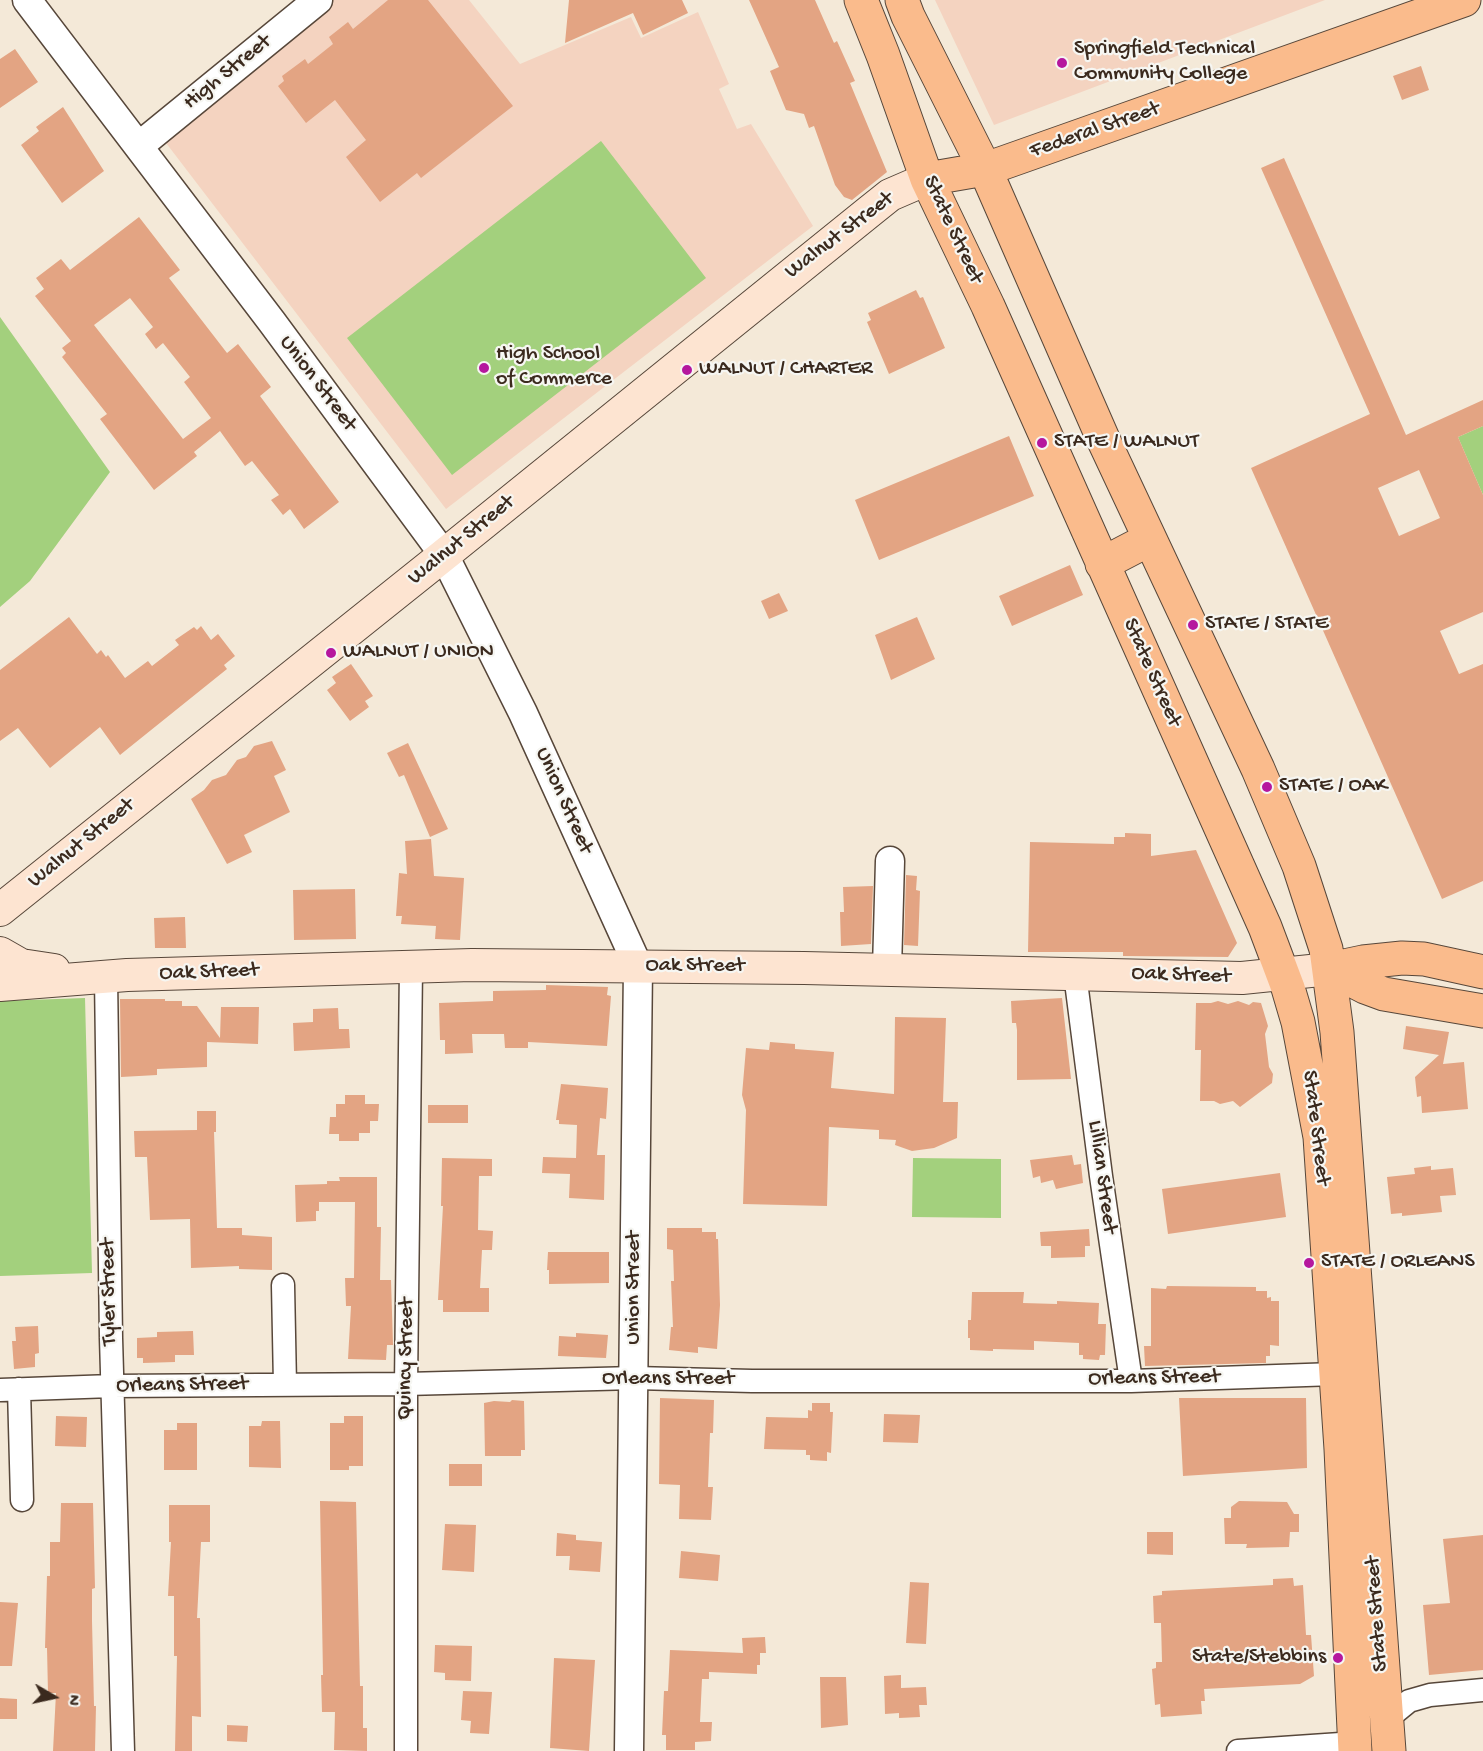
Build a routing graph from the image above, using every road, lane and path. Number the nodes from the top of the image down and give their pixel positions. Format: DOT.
graph roads {
  1 [pos="27,0"];
  2 [pos="318,0"];
  3 [pos="861,0"];
  4 [pos="902,0"];
  5 [pos="1464,0"];
  6 [pos="139,146"];
  7 [pos="985,169"];
  8 [pos="927,179"];
  9 [pos="1150,539"];
  10 [pos="444,555"];
  11 [pos="1102,564"];
  12 [pos="890,861"];
  13 [pos="0,910"];
  14 [pos="0,954"];
  15 [pos="638,966"];
  16 [pos="411,967"];
  17 [pos="887,969"];
  18 [pos="1330,969"];
  19 [pos="1483,972"];
  20 [pos="1075,974"];
  21 [pos="1284,975"];
  22 [pos="106,977"];
  23 [pos="0,985"];
  24 [pos="1483,1011"];
  25 [pos="283,1285"];
  26 [pos="1348,1372"];
  27 [pos="635,1378"];
  28 [pos="1131,1381"];
  29 [pos="406,1384"];
  30 [pos="285,1385"];
  31 [pos="112,1386"];
  32 [pos="10,1390"];
  33 [pos="22,1500"];
  34 [pos="1483,1690"];
  35 [pos="1387,1728"];
  36 [pos="1355,1737"];
  37 [pos="123,1751"];
  38 [pos="406,1751"];
  39 [pos="630,1751"];
  40 [pos="1238,1751"];
  1 -- 6 [label="street, Union Street"];
  2 -- 6 [label="street, High Street"];
  3 -- 8 [label="main road, State Street"];
  4 -- 7 [label="main road, State Street"];
  5 -- 7 [label="main road, Federal Street"];
  6 -- 10 [label="street, Union Street"];
  7 -- 8 [label="main road, Federal Street"];
  7 -- 9 [label="main road, State Street"];
  8 -- 10 [label="main road, Walnut Street"];
  8 -- 11 [label="main road, State Street"];
  9 -- 11 [label="main road"];
  9 -- 18 [label="main road, State Street"];
  10 -- 13 [label="main road, Walnut Street"];
  10 -- 15 [label="street, Union Street"];
  11 -- 21 [label="main road, State Street"];
  12 -- 17 [label="street"];
  14 -- 22 [label="main road, Oak Street"];
  15 -- 16 [label="main road, Oak Street"];
  15 -- 17 [label="main road, Oak Street"];
  15 -- 27 [label="street, Union Street"];
  16 -- 22 [label="main road, Oak Street"];
  16 -- 29 [label="street, Quincy Street"];
  17 -- 20 [label="main road, Oak Street"];
  18 -- 19 [label="main road"];
  18 -- 21 [label="main road, Oak Street"];
  18 -- 24 [label="main road"];
  18 -- 26 [label="main road, State Street"];
  20 -- 21 [label="main road, Oak Street"];
  20 -- 28 [label="street, Lillian Street"];
  21 -- 26 [label="main road, State Street"];
  22 -- 23 [label="main road, Oak Street"];
  22 -- 31 [label="street, Tyler Street"];
  25 -- 30 [label="street"];
  26 -- 28 [label="street, Orleans Street"];
  26 -- 35 [label="main road, State Street"];
  26 -- 36 [label="main road, State Street"];
  27 -- 28 [label="street, Orleans Street"];
  27 -- 29 [label="street, Orleans Street"];
  27 -- 39 [label="street, Union Street"];
  29 -- 30 [label="street, Orleans Street"];
  29 -- 38 [label="street, Quincy Street"];
  30 -- 31 [label="street, Orleans Street"];
  31 -- 32 [label="street, Orleans Street"];
  31 -- 37 [label="street, Tyler Street"];
  32 -- 33 [label="street"];
  34 -- 35 [label="street"];
  35 -- 36 [label="main road"];
  36 -- 40 [label="street"];
}
